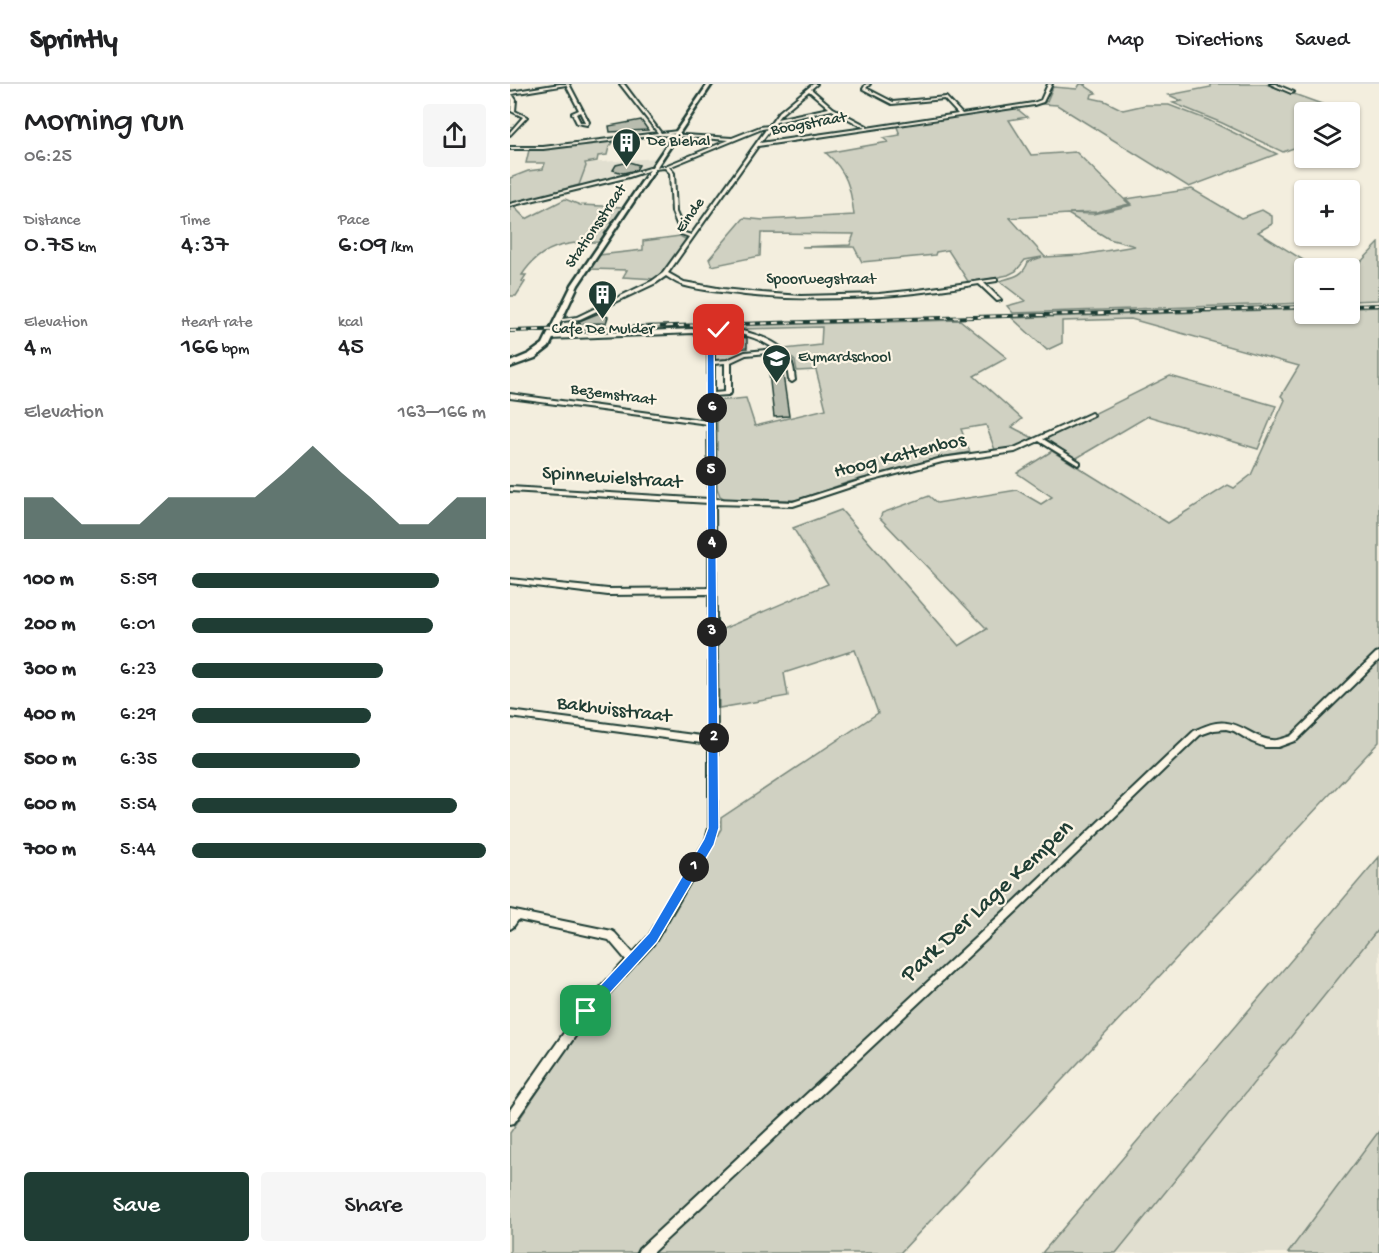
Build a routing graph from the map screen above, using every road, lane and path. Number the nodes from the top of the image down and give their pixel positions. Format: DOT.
graph roads {
  1 [pos="567,84"];
  2 [pos="622,84"];
  3 [pos="710,84"];
  4 [pos="815,84"];
  5 [pos="868,84"];
  6 [pos="1050,84"];
  7 [pos="1272,84"];
  8 [pos="809,89"];
  9 [pos="1292,92"];
  10 [pos="510,93"];
  11 [pos="832,109"];
  12 [pos="581,111"];
  13 [pos="960,114"];
  14 [pos="774,121"];
  15 [pos="867,127"];
  16 [pos="769,128"];
  17 [pos="659,133"];
  18 [pos="510,134"];
  19 [pos="676,135"];
  20 [pos="735,139"];
  21 [pos="757,145"];
  22 [pos="510,148"];
  23 [pos="666,167"];
  24 [pos="652,170"];
  25 [pos="510,205"];
  26 [pos="692,237"];
  27 [pos="665,274"];
  28 [pos="995,280"];
  29 [pos="981,283"];
  30 [pos="999,300"];
  31 [pos="557,321"];
  32 [pos="719,330"];
  33 [pos="696,331"];
  34 [pos="552,333"];
  35 [pos="711,337"];
  36 [pos="779,350"];
  37 [pos="728,361"];
  38 [pos="712,363"];
  39 [pos="510,365"];
  40 [pos="792,380"];
  41 [pos="712,395"];
  42 [pos="510,396"];
  43 [pos="1090,415"];
  44 [pos="712,423"];
  45 [pos="1040,439"];
  46 [pos="1078,463"];
  47 [pos="510,489"];
  48 [pos="711,502"];
  49 [pos="510,581"];
  50 [pos="712,591"];
  51 [pos="1379,655"];
  52 [pos="510,714"];
  53 [pos="714,741"];
  54 [pos="513,914"];
  55 [pos="510,924"];
  56 [pos="633,961"];
  57 [pos="510,1119"];
  58 [pos="643,1253"];
  1 -- 10 [label="street"];
  1 -- 12 [label="street"];
  2 -- 17 [label="street"];
  3 -- 19 [label="main road, Stationsstraat"];
  4 -- 8 [label="street, Einde"];
  5 -- 13 [label="street"];
  6 -- 13 [label="street"];
  7 -- 9 [label="street"];
  8 -- 11 [label="street, Boogstraat"];
  8 -- 14 [label="street, Einde"];
  10 -- 18 [label="street"];
  11 -- 14 [label="street"];
  11 -- 15 [label="street, Boogstraat"];
  13 -- 15 [label="street"];
  14 -- 16 [label="street, Einde"];
  15 -- 21 [label="street, Boogstraat"];
  16 -- 20 [label="street"];
  16 -- 21 [label="street, Einde"];
  17 -- 19 [label="street"];
  17 -- 22 [label="street"];
  19 -- 20 [label="street"];
  19 -- 24 [label="main road, Stationsstraat"];
  20 -- 23 [label="street"];
  21 -- 26 [label="street, Einde"];
  23 -- 24 [label="street"];
  23 -- 26 [label="street"];
  24 -- 25 [label="street"];
  24 -- 31 [label="main road, Stationsstraat"];
  26 -- 27 [label="street, Einde"];
  27 -- 29 [label="street, Spoorwegstraat"];
  27 -- 31 [label="street, Einde"];
  28 -- 29 [label="street, Spoorwegstraat"];
  29 -- 30 [label="street"];
  31 -- 34 [label="main road, Stationsstraat"];
  32 -- 33 [label="street"];
  32 -- 35 [label="street"];
  32 -- 36 [label="street"];
  33 -- 34 [label="street"];
  33 -- 35 [label="street"];
  34 -- 39 [label="main road"];
  35 -- 38 [label="street"];
  36 -- 37 [label="street"];
  36 -- 40 [label="street"];
  37 -- 38 [label="street"];
  37 -- 41 [label="street"];
  38 -- 41 [label="street"];
  41 -- 44 [label="street"];
  42 -- 44 [label="street, Bezemstraat"];
  43 -- 45 [label="street, Hoog Kattenbos"];
  44 -- 48 [label="street"];
  45 -- 46 [label="street"];
  45 -- 48 [label="street, Hoog Kattenbos"];
  47 -- 48 [label="street, Spinnewielstraat"];
  48 -- 50 [label="street"];
  49 -- 50 [label="street"];
  50 -- 53 [label="street"];
  51 -- 58 [label="street, Park Der Lage Kempen"];
  52 -- 53 [label="street, Bakhuisstraat"];
  53 -- 56 [label="street"];
  54 -- 55 [label="street"];
  54 -- 56 [label="street"];
  56 -- 57 [label="street"];
}
